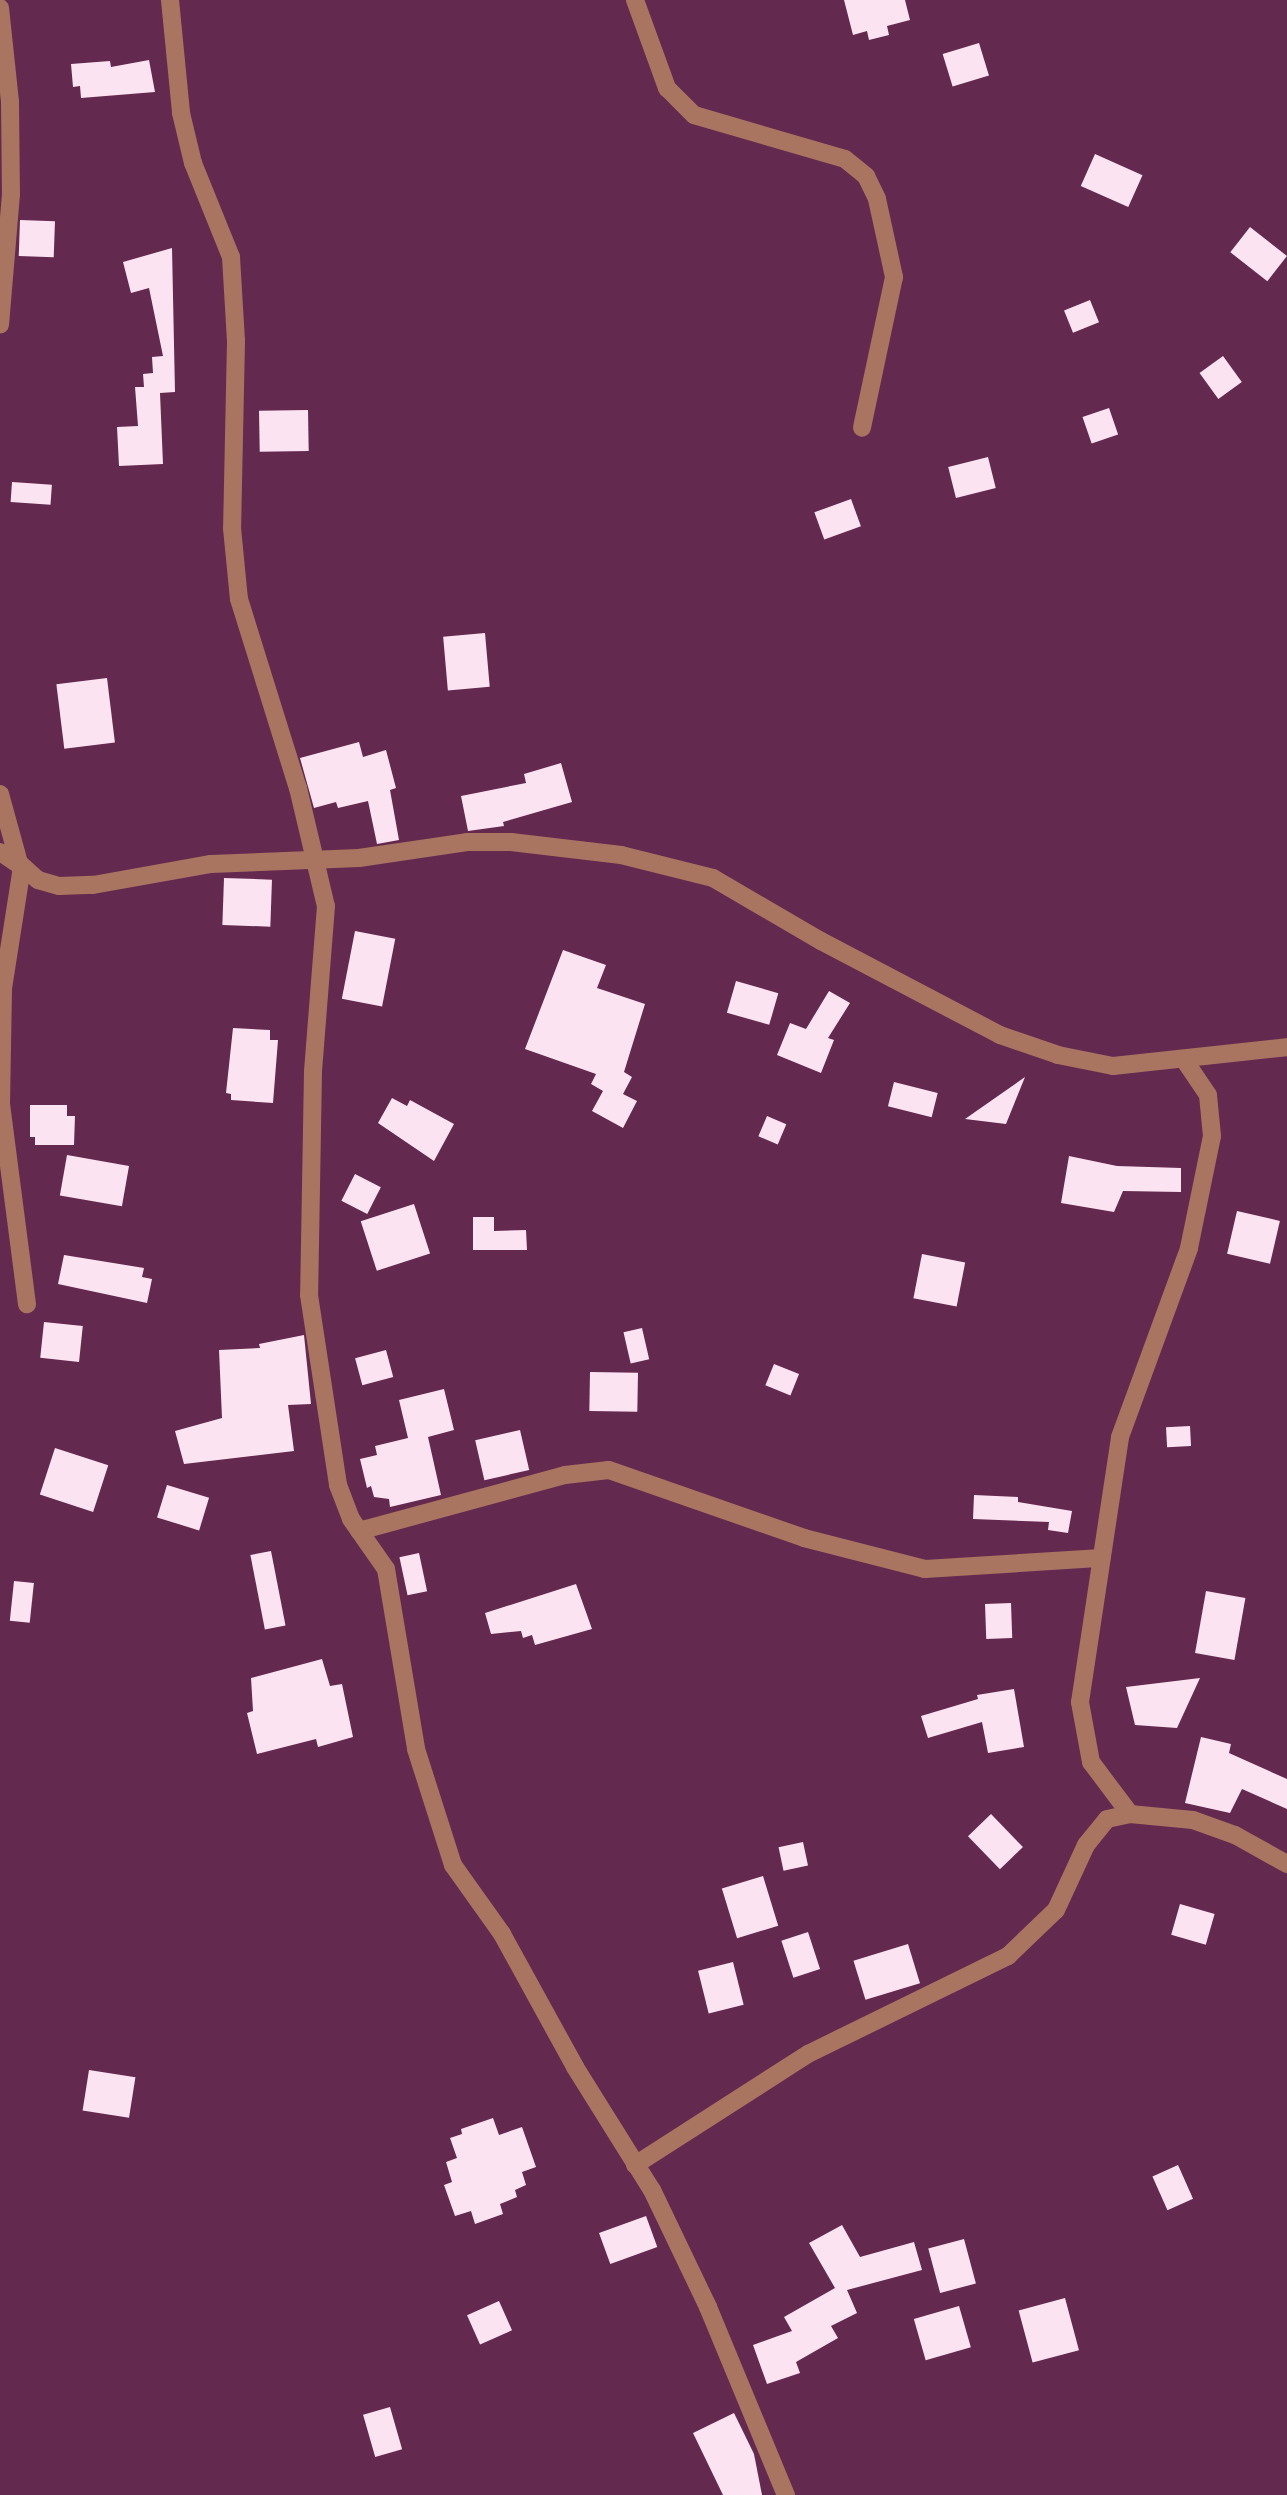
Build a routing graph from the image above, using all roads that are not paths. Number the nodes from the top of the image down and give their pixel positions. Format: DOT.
graph roads {
  1 [pos="170,0"];
  2 [pos="635,0"];
  3 [pos="0,8"];
  4 [pos="0,325"];
  5 [pos="862,428"];
  6 [pos="0,794"];
  7 [pos="0,852"];
  8 [pos="314,858"];
  9 [pos="22,867"];
  10 [pos="2,990"];
  11 [pos="1287,1047"];
  12 [pos="1185,1061"];
  13 [pos="27,1304"];
  14 [pos="359,1531"];
  15 [pos="1102,1558"];
  16 [pos="1130,1814"];
  17 [pos="1287,1864"];
  18 [pos="635,2165"];
  19 [pos="786,2495"];
  1 -- 8 [label="street"];
  2 -- 5 [label="street"];
  3 -- 4 [label="street"];
  6 -- 9 [label="street"];
  7 -- 9 [label="street"];
  8 -- 9 [label="street"];
  8 -- 12 [label="street"];
  8 -- 14 [label="street"];
  9 -- 10 [label="street"];
  10 -- 13 [label="street"];
  11 -- 12 [label="street"];
  12 -- 15 [label="street"];
  14 -- 15 [label="street"];
  14 -- 18 [label="street"];
  15 -- 16 [label="street"];
  16 -- 17 [label="street"];
  16 -- 18 [label="street"];
  18 -- 19 [label="street"];
}
